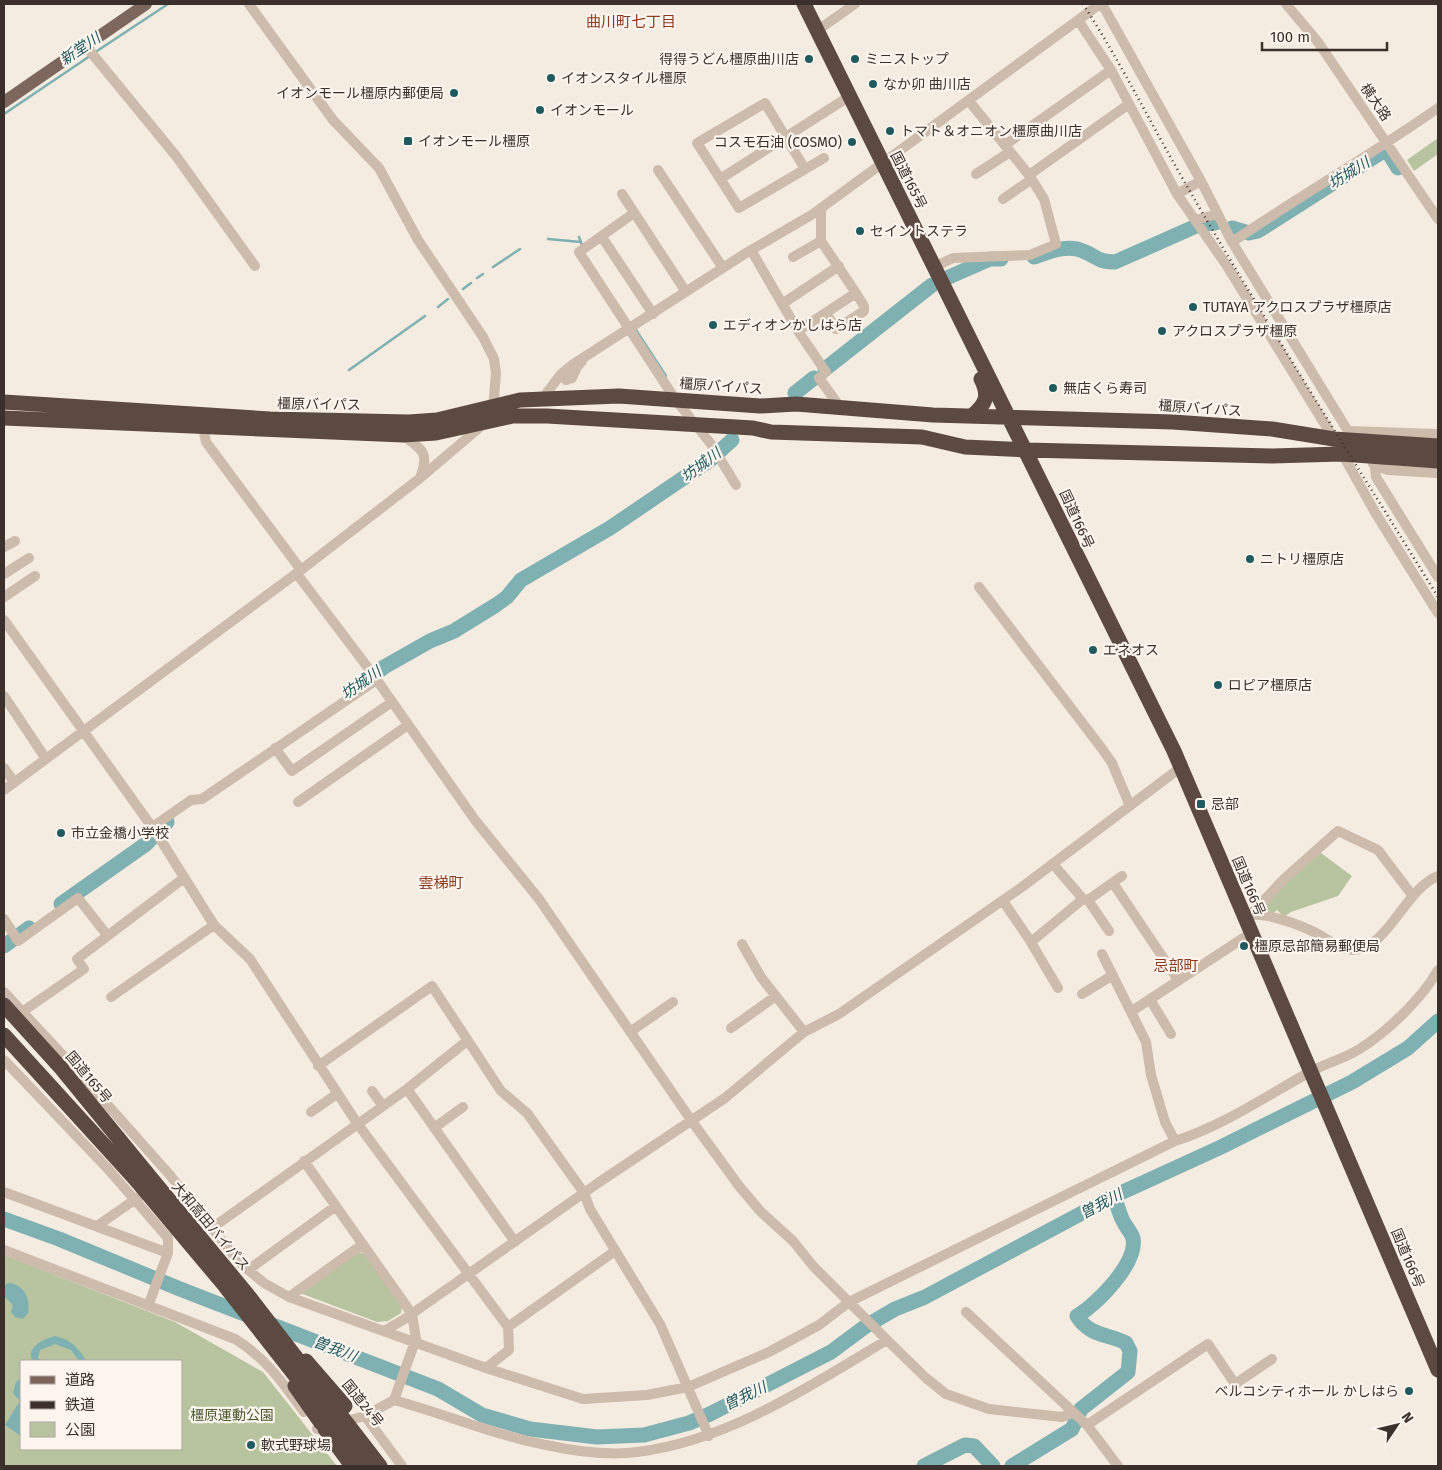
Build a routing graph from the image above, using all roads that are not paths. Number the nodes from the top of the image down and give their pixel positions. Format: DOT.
graph roads {
  1 [pos="146,4"];
  2 [pos="249,4"];
  3 [pos="804,4"];
  4 [pos="855,4"];
  5 [pos="1101,4"];
  6 [pos="1286,4"];
  7 [pos="1078,20"];
  8 [pos="818,30"];
  9 [pos="89,51"];
  10 [pos="1111,70"];
  11 [pos="850,96"];
  12 [pos="969,101"];
  13 [pos="4,102"];
  14 [pos="1129,104"];
  15 [pos="1438,108"];
  16 [pos="786,138"];
  17 [pos="1387,144"];
  18 [pos="1007,148"];
  19 [pos="824,158"];
  20 [pos="882,163"];
  21 [pos="805,169"];
  22 [pos="658,170"];
  23 [pos="976,174"];
  24 [pos="1030,177"];
  25 [pos="720,179"];
  26 [pos="1202,181"];
  27 [pos="622,194"];
  28 [pos="1177,194"];
  29 [pos="1003,199"];
  30 [pos="821,208"];
  31 [pos="634,213"];
  32 [pos="1217,214"];
  33 [pos="1196,220"];
  34 [pos="1438,220"];
  35 [pos="602,237"];
  36 [pos="821,240"];
  37 [pos="1232,241"];
  38 [pos="752,250"];
  39 [pos="793,258"];
  40 [pos="255,266"];
  41 [pos="839,266"];
  42 [pos="934,266"];
  43 [pos="723,268"];
  44 [pos="686,292"];
  45 [pos="856,293"];
  46 [pos="782,304"];
  47 [pos="826,313"];
  48 [pos="653,314"];
  49 [pos="633,327"];
  50 [pos="798,331"];
  51 [pos="977,356"];
  52 [pos="542,399"];
  53 [pos="675,399"];
  54 [pos="4,402"];
  55 [pos="494,405"];
  56 [pos="840,407"];
  57 [pos="868,409"];
  58 [pos="973,415"];
  59 [pos="1008,416"];
  60 [pos="4,418"];
  61 [pos="488,421"];
  62 [pos="698,426"];
  63 [pos="203,428"];
  64 [pos="1438,434"];
  65 [pos="403,435"];
  66 [pos="868,435"];
  67 [pos="1344,437"];
  68 [pos="1438,446"];
  69 [pos="1026,450"];
  70 [pos="1341,454"];
  71 [pos="1374,461"];
  72 [pos="1438,461"];
  73 [pos="1438,473"];
  74 [pos="419,479"];
  75 [pos="736,485"];
  76 [pos="15,541"];
  77 [pos="4,548"];
  78 [pos="29,558"];
  79 [pos="299,572"];
  80 [pos="4,574"];
  81 [pos="35,576"];
  82 [pos="1438,577"];
  83 [pos="979,587"];
  84 [pos="4,597"];
  85 [pos="1438,613"];
  86 [pos="4,620"];
  87 [pos="374,677"];
  88 [pos="4,696"];
  89 [pos="392,702"];
  90 [pos="408,725"];
  91 [pos="83,731"];
  92 [pos="275,748"];
  93 [pos="46,759"];
  94 [pos="4,768"];
  95 [pos="1180,768"];
  96 [pos="14,782"];
  97 [pos="4,790"];
  98 [pos="298,802"];
  99 [pos="1130,806"];
  100 [pos="154,831"];
  101 [pos="1053,864"];
  102 [pos="1122,876"];
  103 [pos="1438,876"];
  104 [pos="184,878"];
  105 [pos="1112,883"];
  106 [pos="1412,895"];
  107 [pos="1085,900"];
  108 [pos="1002,901"];
  109 [pos="1248,915"];
  110 [pos="4,919"];
  111 [pos="214,925"];
  112 [pos="1109,931"];
  113 [pos="1251,933"];
  114 [pos="107,935"];
  115 [pos="1031,942"];
  116 [pos="742,944"];
  117 [pos="1102,954"];
  118 [pos="1438,970"];
  119 [pos="1113,975"];
  120 [pos="1178,980"];
  121 [pos="1058,988"];
  122 [pos="4,992"];
  123 [pos="1082,994"];
  124 [pos="776,996"];
  125 [pos="111,997"];
  126 [pos="1151,1001"];
  127 [pos="673,1002"];
  128 [pos="4,1005"];
  129 [pos="1132,1011"];
  130 [pos="22,1012"];
  131 [pos="4,1018"];
  132 [pos="731,1028"];
  133 [pos="630,1032"];
  134 [pos="804,1032"];
  135 [pos="1171,1034"];
  136 [pos="4,1035"];
  137 [pos="467,1041"];
  138 [pos="7,1056"];
  139 [pos="318,1066"];
  140 [pos="1312,1071"];
  141 [pos="407,1089"];
  142 [pos="372,1091"];
  143 [pos="337,1094"];
  144 [pos="383,1106"];
  145 [pos="462,1107"];
  146 [pos="312,1112"];
  147 [pos="691,1120"];
  148 [pos="357,1123"];
  149 [pos="434,1128"];
  150 [pos="1175,1141"];
  151 [pos="304,1161"];
  152 [pos="168,1174"];
  153 [pos="141,1176"];
  154 [pos="4,1192"];
  155 [pos="584,1193"];
  156 [pos="135,1199"];
  157 [pos="336,1206"];
  158 [pos="97,1226"];
  159 [pos="212,1228"];
  160 [pos="515,1242"];
  161 [pos="363,1244"];
  162 [pos="4,1250"];
  163 [pos="615,1250"];
  164 [pos="167,1255"];
  165 [pos="248,1270"];
  166 [pos="468,1275"];
  167 [pos="225,1286"];
  168 [pos="247,1294"];
  169 [pos="289,1297"];
  170 [pos="149,1304"];
  171 [pos="853,1306"];
  172 [pos="966,1312"];
  173 [pos="412,1314"];
  174 [pos="508,1327"];
  175 [pos="384,1331"];
  176 [pos="887,1340"];
  177 [pos="414,1346"];
  178 [pos="1272,1359"];
  179 [pos="486,1368"];
  180 [pos="1438,1370"];
  181 [pos="689,1391"];
  182 [pos="394,1399"];
  183 [pos="1072,1414"];
  184 [pos="365,1416"];
  185 [pos="1087,1425"];
  186 [pos="317,1429"];
  187 [pos="709,1436"];
  188 [pos="345,1466"];
  189 [pos="352,1466"];
  190 [pos="366,1466"];
  191 [pos="380,1466"];
  192 [pos="392,1466"];
  193 [pos="402,1466"];
  194 [pos="1118,1466"];
  1 -- 9 [label="main road"];
  2 -- 55 [label="street"];
  3 -- 8 [label="highway, 国道165号"];
  4 -- 8 [label="street"];
  5 -- 7 [label="street"];
  5 -- 26 [label="street"];
  6 -- 17 [label="street, 横大路"];
  7 -- 10 [label="street"];
  7 -- 12 [label="street"];
  8 -- 11 [label="highway, 国道165号"];
  9 -- 13 [label="main road"];
  9 -- 40 [label="street"];
  10 -- 14 [label="street"];
  10 -- 18 [label="street"];
  11 -- 16 [label="street"];
  11 -- 20 [label="highway, 国道165号"];
  12 -- 18 [label="street"];
  12 -- 20 [label="street"];
  14 -- 24 [label="street"];
  14 -- 28 [label="street"];
  15 -- 17 [label="street"];
  16 -- 21 [label="street"];
  16 -- 25 [label="street"];
  16 -- 25 [label="street"];
  17 -- 34 [label="street, 横大路"];
  17 -- 37 [label="street"];
  18 -- 23 [label="street"];
  18 -- 24 [label="street"];
  19 -- 21 [label="street"];
  20 -- 30 [label="street"];
  20 -- 42 [label="highway, 国道165号"];
  21 -- 25 [label="street"];
  22 -- 43 [label="street"];
  24 -- 29 [label="street"];
  24 -- 42 [label="street"];
  26 -- 28 [label="street"];
  26 -- 32 [label="street"];
  27 -- 31 [label="street"];
  28 -- 33 [label="street"];
  30 -- 36 [label="street"];
  30 -- 38 [label="street"];
  31 -- 35 [label="street"];
  31 -- 44 [label="street"];
  32 -- 33 [label="street"];
  32 -- 37 [label="street"];
  33 -- 67 [label="street"];
  35 -- 48 [label="street"];
  35 -- 49 [label="street"];
  36 -- 39 [label="street"];
  36 -- 41 [label="street"];
  37 -- 67 [label="street"];
  38 -- 43 [label="street"];
  38 -- 46 [label="street"];
  41 -- 45 [label="street"];
  41 -- 46 [label="street"];
  42 -- 51 [label="highway, 国道165号"];
  43 -- 44 [label="street"];
  44 -- 48 [label="street"];
  45 -- 47 [label="street"];
  45 -- 47 [label="street"];
  46 -- 50 [label="street"];
  47 -- 50 [label="street"];
  48 -- 49 [label="street"];
  49 -- 52 [label="street"];
  49 -- 53 [label="street"];
  50 -- 56 [label="street"];
  51 -- 58 [label="highway"];
  51 -- 59 [label="highway, 国道165号"];
  52 -- 53 [label="highway, 橿原バイパス"];
  52 -- 55 [label="highway, 橿原バイパス"];
  53 -- 56 [label="highway, 橿原バイパス"];
  53 -- 62 [label="street"];
  54 -- 55 [label="highway, 橿原バイパス"];
  55 -- 61 [label="street"];
  56 -- 57 [label="highway, 橿原バイパス"];
  57 -- 58 [label="highway, 橿原バイパス"];
  57 -- 66 [label="highway"];
  58 -- 59 [label="highway, 橿原バイパス"];
  59 -- 67 [label="highway, 橿原バイパス"];
  59 -- 69 [label="highway, 国道165号"];
  60 -- 63 [label="highway, 橿原バイパス"];
  61 -- 62 [label="highway, 橿原バイパス"];
  61 -- 65 [label="highway, 橿原バイパス"];
  61 -- 74 [label="street"];
  62 -- 66 [label="highway, 橿原バイパス"];
  62 -- 75 [label="street"];
  63 -- 65 [label="highway, 橿原バイパス"];
  63 -- 79 [label="street"];
  64 -- 67 [label="street"];
  65 -- 74 [label="street"];
  66 -- 69 [label="highway, 橿原バイパス"];
  67 -- 68 [label="highway, 橿原バイパス"];
  67 -- 70 [label="street"];
  69 -- 70 [label="highway, 橿原バイパス"];
  69 -- 95 [label="highway, 国道166号"];
  70 -- 71 [label="highway, 橿原バイパス"];
  70 -- 85 [label="street"];
  71 -- 72 [label="highway, 橿原バイパス"];
  71 -- 73 [label="street"];
  71 -- 82 [label="street"];
  74 -- 79 [label="street"];
  76 -- 77 [label="street"];
  78 -- 80 [label="street"];
  79 -- 87 [label="street"];
  79 -- 91 [label="street"];
  81 -- 84 [label="street"];
  83 -- 99 [label="street"];
  86 -- 91 [label="street"];
  87 -- 89 [label="street"];
  87 -- 92 [label="street"];
  88 -- 93 [label="street"];
  89 -- 90 [label="street"];
  89 -- 92 [label="street"];
  90 -- 98 [label="street"];
  90 -- 133 [label="street"];
  91 -- 93 [label="street"];
  91 -- 100 [label="street"];
  92 -- 100 [label="street"];
  93 -- 96 [label="street"];
  94 -- 96 [label="street"];
  95 -- 99 [label="street"];
  95 -- 109 [label="highway, 国道166号"];
  96 -- 97 [label="street"];
  99 -- 101 [label="street"];
  100 -- 104 [label="street"];
  101 -- 107 [label="street"];
  101 -- 108 [label="street"];
  102 -- 105 [label="street"];
  103 -- 106 [label="street"];
  104 -- 111 [label="street"];
  104 -- 114 [label="street"];
  105 -- 107 [label="street"];
  105 -- 120 [label="street"];
  106 -- 109 [label="street"];
  106 -- 109 [label="street"];
  107 -- 112 [label="street"];
  107 -- 115 [label="street"];
  108 -- 115 [label="street"];
  108 -- 134 [label="street"];
  109 -- 113 [label="highway, 国道166号"];
  110 -- 114 [label="street"];
  111 -- 125 [label="street"];
  111 -- 139 [label="street"];
  113 -- 120 [label="street"];
  113 -- 140 [label="highway, 国道166号"];
  114 -- 130 [label="street"];
  115 -- 121 [label="street"];
  116 -- 124 [label="street"];
  117 -- 119 [label="street"];
  118 -- 140 [label="street"];
  119 -- 123 [label="street"];
  119 -- 129 [label="street"];
  120 -- 126 [label="street"];
  122 -- 130 [label="street"];
  124 -- 132 [label="street"];
  124 -- 134 [label="street"];
  126 -- 129 [label="street"];
  126 -- 135 [label="street"];
  127 -- 133 [label="street"];
  128 -- 153 [label="highway, 国道165号"];
  129 -- 150 [label="street"];
  130 -- 152 [label="street"];
  131 -- 153 [label="highway, 大和高田バイパス"];
  133 -- 147 [label="street"];
  134 -- 147 [label="street"];
  136 -- 153 [label="highway, 大和高田バイパス"];
  137 -- 139 [label="street"];
  137 -- 141 [label="street"];
  137 -- 155 [label="street"];
  138 -- 153 [label="highway"];
  138 -- 156 [label="street"];
  139 -- 143 [label="street"];
  140 -- 150 [label="street"];
  140 -- 180 [label="highway, 国道166号"];
  141 -- 144 [label="street"];
  141 -- 149 [label="street"];
  142 -- 144 [label="street"];
  143 -- 146 [label="street"];
  143 -- 148 [label="street"];
  144 -- 148 [label="street"];
  145 -- 149 [label="street"];
  147 -- 155 [label="street"];
  147 -- 171 [label="street"];
  148 -- 151 [label="street"];
  148 -- 166 [label="street"];
  149 -- 160 [label="street"];
  150 -- 171 [label="street"];
  151 -- 157 [label="street"];
  151 -- 159 [label="street"];
  152 -- 156 [label="street"];
  152 -- 159 [label="street"];
  153 -- 167 [label="highway, 大和高田バイパス, bridge"];
  153 -- 168 [label="highway, 大和高田バイパス, bridge"];
  154 -- 158 [label="street"];
  155 -- 160 [label="street"];
  155 -- 163 [label="street"];
  156 -- 158 [label="street"];
  156 -- 164 [label="street"];
  157 -- 161 [label="street"];
  157 -- 165 [label="street"];
  158 -- 164 [label="street"];
  159 -- 165 [label="street"];
  160 -- 166 [label="street"];
  161 -- 169 [label="street"];
  161 -- 173 [label="street"];
  162 -- 170 [label="street"];
  163 -- 174 [label="street"];
  163 -- 181 [label="street"];
  164 -- 170 [label="street"];
  165 -- 169 [label="street"];
  166 -- 173 [label="street"];
  166 -- 174 [label="street"];
  167 -- 189 [label="highway, bridge"];
  167 -- 190 [label="highway, 大和高田バイパス, bridge"];
  168 -- 191 [label="highway, 大和高田バイパス, bridge"];
  168 -- 192 [label="highway, 国道24号, bridge"];
  169 -- 175 [label="street"];
  170 -- 186 [label="street"];
  171 -- 176 [label="street"];
  171 -- 181 [label="street"];
  172 -- 183 [label="street"];
  173 -- 175 [label="street"];
  173 -- 177 [label="street"];
  174 -- 179 [label="street"];
  175 -- 177 [label="street"];
  176 -- 183 [label="street"];
  176 -- 187 [label="street"];
  177 -- 179 [label="street"];
  177 -- 182 [label="street"];
  178 -- 185 [label="street"];
  179 -- 181 [label="street"];
  181 -- 187 [label="street"];
  182 -- 184 [label="street"];
  182 -- 187 [label="street"];
  183 -- 185 [label="street"];
  184 -- 186 [label="street"];
  184 -- 193 [label="street"];
  185 -- 194 [label="street"];
  186 -- 188 [label="street"];
}
